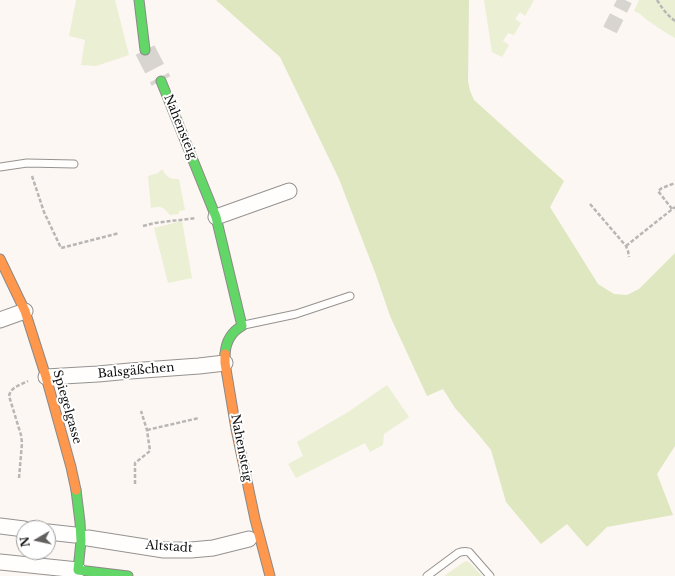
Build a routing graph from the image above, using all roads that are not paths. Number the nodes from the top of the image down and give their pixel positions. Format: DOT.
graph roads {
  1 [pos="139,0"];
  2 [pos="145,50"];
  3 [pos="161,81"];
  4 [pos="74,164"];
  5 [pos="0,167"];
  6 [pos="289,191"];
  7 [pos="215,215"];
  8 [pos="0,259"];
  9 [pos="350,296"];
  10 [pos="25,311"];
  11 [pos="0,320"];
  12 [pos="242,326"];
  13 [pos="225,363"];
  14 [pos="46,377"];
  15 [pos="0,526"];
  16 [pos="16,528"];
  17 [pos="56,533"];
  18 [pos="249,539"];
  19 [pos="0,562"];
  20 [pos="78,570"];
  21 [pos="128,576"];
  22 [pos="270,576"];
  23 [pos="427,576"];
  24 [pos="490,576"];
  1 -- 2 [label="street"];
  3 -- 7 [label="street, Nahensteig"];
  4 -- 5 [label="lane"];
  6 -- 7 [label="street"];
  7 -- 12 [label="street, Nahensteig"];
  8 -- 10 [label="street, Spiegelgasse"];
  9 -- 12 [label="lane"];
  10 -- 11 [label="street"];
  10 -- 14 [label="street, Spiegelgasse"];
  12 -- 13 [label="street, Nahensteig"];
  13 -- 14 [label="street, Balsgäßchen"];
  13 -- 22 [label="street, Nahensteig"];
  14 -- 20 [label="street, Spiegelgasse"];
  15 -- 16 [label="street"];
  17 -- 18 [label="street, Altstadt"];
  19 -- 20 [label="street"];
  20 -- 21 [label="street"];
  23 -- 24 [label="lane"];
}
